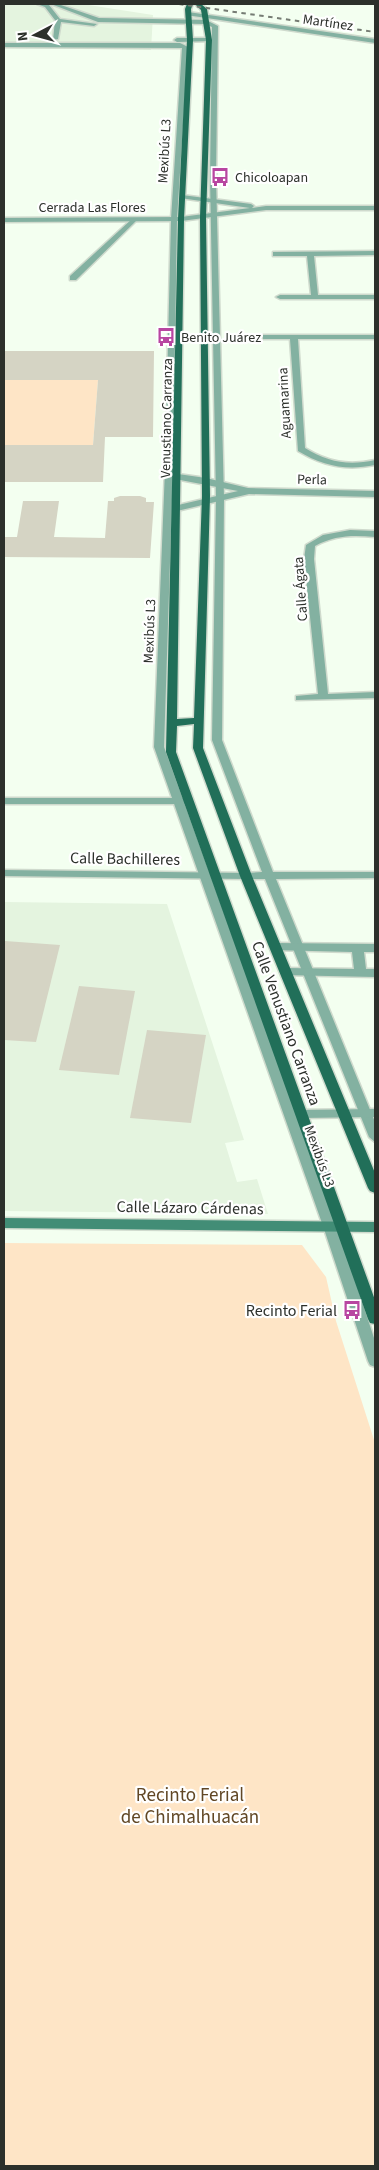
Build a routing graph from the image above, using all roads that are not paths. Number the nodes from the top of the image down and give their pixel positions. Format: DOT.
graph roads {
  1 [pos="40,4"];
  2 [pos="54,4"];
  3 [pos="189,15"];
  4 [pos="204,15"];
  5 [pos="58,20"];
  6 [pos="4,39"];
  7 [pos="55,39"];
  8 [pos="190,40"];
  9 [pos="209,40"];
  10 [pos="375,41"];
  11 [pos="4,44"];
  12 [pos="182,197"];
  13 [pos="204,198"];
  14 [pos="214,200"];
  15 [pos="266,208"];
  16 [pos="375,208"];
  17 [pos="214,215"];
  18 [pos="204,216"];
  19 [pos="135,219"];
  20 [pos="178,219"];
  21 [pos="4,220"];
  22 [pos="375,253"];
  23 [pos="276,254"];
  24 [pos="310,254"];
  25 [pos="74,278"];
  26 [pos="314,297"];
  27 [pos="375,297"];
  28 [pos="280,298"];
  29 [pos="266,337"];
  30 [pos="294,337"];
  31 [pos="375,337"];
  32 [pos="375,463"];
  33 [pos="178,477"];
  34 [pos="206,481"];
  35 [pos="220,484"];
  36 [pos="248,491"];
  37 [pos="375,494"];
  38 [pos="220,498"];
  39 [pos="206,502"];
  40 [pos="177,508"];
  41 [pos="375,534"];
  42 [pos="375,695"];
  43 [pos="323,697"];
  44 [pos="300,698"];
  45 [pos="198,721"];
  46 [pos="170,723"];
  47 [pos="170,739"];
  48 [pos="4,801"];
  49 [pos="182,801"];
  50 [pos="4,873"];
  51 [pos="375,875"];
  52 [pos="210,876"];
  53 [pos="246,876"];
  54 [pos="269,876"];
  55 [pos="276,947"];
  56 [pos="299,947"];
  57 [pos="358,948"];
  58 [pos="375,948"];
  59 [pos="286,972"];
  60 [pos="310,972"];
  61 [pos="360,973"];
  62 [pos="375,973"];
  63 [pos="344,1112"];
  64 [pos="371,1113"];
  65 [pos="301,1114"];
  66 [pos="375,1137"];
  67 [pos="375,1188"];
  68 [pos="4,1223"];
  69 [pos="337,1227"];
  70 [pos="375,1227"];
  71 [pos="375,1319"];
  72 [pos="375,1361"];
  1 -- 5 [label="street"];
  2 -- 3 [label="street"];
  3 -- 4 [label="street"];
  3 -- 5 [label="street"];
  3 -- 8 [label="main road, Venustiano Carranza"];
  4 -- 9 [label="main road"];
  4 -- 10 [label="street, Martínez"];
  4 -- 14 [label="street"];
  5 -- 7 [label="street"];
  6 -- 7 [label="street"];
  7 -- 8 [label="street"];
  8 -- 9 [label="street"];
  8 -- 12 [label="main road, Venustiano Carranza"];
  9 -- 13 [label="main road"];
  11 -- 20 [label="street, Mexibús L3"];
  12 -- 13 [label="street"];
  12 -- 20 [label="main road, Venustiano Carranza"];
  13 -- 14 [label="street"];
  13 -- 18 [label="main road"];
  14 -- 15 [label="street"];
  14 -- 17 [label="street"];
  15 -- 16 [label="street"];
  15 -- 17 [label="street, Cerrada Las Flores"];
  17 -- 18 [label="street, Cerrada Las Flores"];
  17 -- 35 [label="street"];
  18 -- 20 [label="street, Cerrada Las Flores"];
  18 -- 34 [label="main road"];
  19 -- 20 [label="street, Cerrada Las Flores"];
  19 -- 21 [label="street, Cerrada Las Flores"];
  19 -- 25 [label="street"];
  20 -- 33 [label="main road, Venustiano Carranza"];
  20 -- 49 [label="street, Mexibús L3"];
  22 -- 24 [label="street"];
  23 -- 24 [label="street"];
  24 -- 26 [label="street"];
  26 -- 27 [label="street"];
  26 -- 28 [label="street"];
  29 -- 30 [label="street"];
  30 -- 31 [label="street"];
  30 -- 32 [label="street, Aguamarina"];
  33 -- 34 [label="street, Perla"];
  33 -- 40 [label="main road, Venustiano Carranza"];
  34 -- 35 [label="street, Perla"];
  34 -- 39 [label="main road"];
  35 -- 36 [label="street, Perla"];
  35 -- 38 [label="street"];
  36 -- 37 [label="street, Perla"];
  36 -- 38 [label="street, Perla"];
  38 -- 39 [label="street, Perla"];
  38 -- 54 [label="street"];
  39 -- 40 [label="street, Perla"];
  39 -- 45 [label="main road"];
  40 -- 46 [label="main road, Venustiano Carranza"];
  41 -- 43 [label="street, Calle Ágata"];
  42 -- 43 [label="street"];
  43 -- 44 [label="street"];
  45 -- 46 [label="main road"];
  45 -- 53 [label="main road, Calle Venustiano Carranza"];
  46 -- 47 [label="main road, Venustiano Carranza"];
  47 -- 49 [label="main road, Calle Venustiano Carranza"];
  48 -- 49 [label="street"];
  49 -- 52 [label="main road, Calle Venustiano Carranza"];
  50 -- 52 [label="street, Calle Bachilleres"];
  51 -- 54 [label="street, Calle Bachilleres"];
  52 -- 53 [label="street, Calle Bachilleres"];
  52 -- 65 [label="main road, Calle Venustiano Carranza"];
  52 -- 69 [label="street, Mexibús L3"];
  53 -- 54 [label="street, Calle Bachilleres"];
  53 -- 55 [label="main road, Calle Venustiano Carranza"];
  54 -- 56 [label="street"];
  55 -- 56 [label="street"];
  55 -- 59 [label="main road, Calle Venustiano Carranza"];
  56 -- 57 [label="street"];
  56 -- 60 [label="street"];
  57 -- 58 [label="street"];
  57 -- 61 [label="street"];
  59 -- 60 [label="street"];
  59 -- 63 [label="main road, Calle Venustiano Carranza"];
  60 -- 61 [label="street"];
  60 -- 64 [label="street"];
  61 -- 62 [label="street"];
  63 -- 64 [label="street"];
  63 -- 65 [label="street"];
  63 -- 67 [label="main road, Calle Venustiano Carranza"];
  64 -- 66 [label="street"];
  65 -- 69 [label="main road, Calle Venustiano Carranza"];
  68 -- 69 [label="street, Calle Lázaro Cárdenas"];
  69 -- 70 [label="street, Calle Lázaro Cárdenas"];
  69 -- 71 [label="main road, Calle Venustiano Carranza"];
  69 -- 72 [label="street, Mexibús L3"];
}
